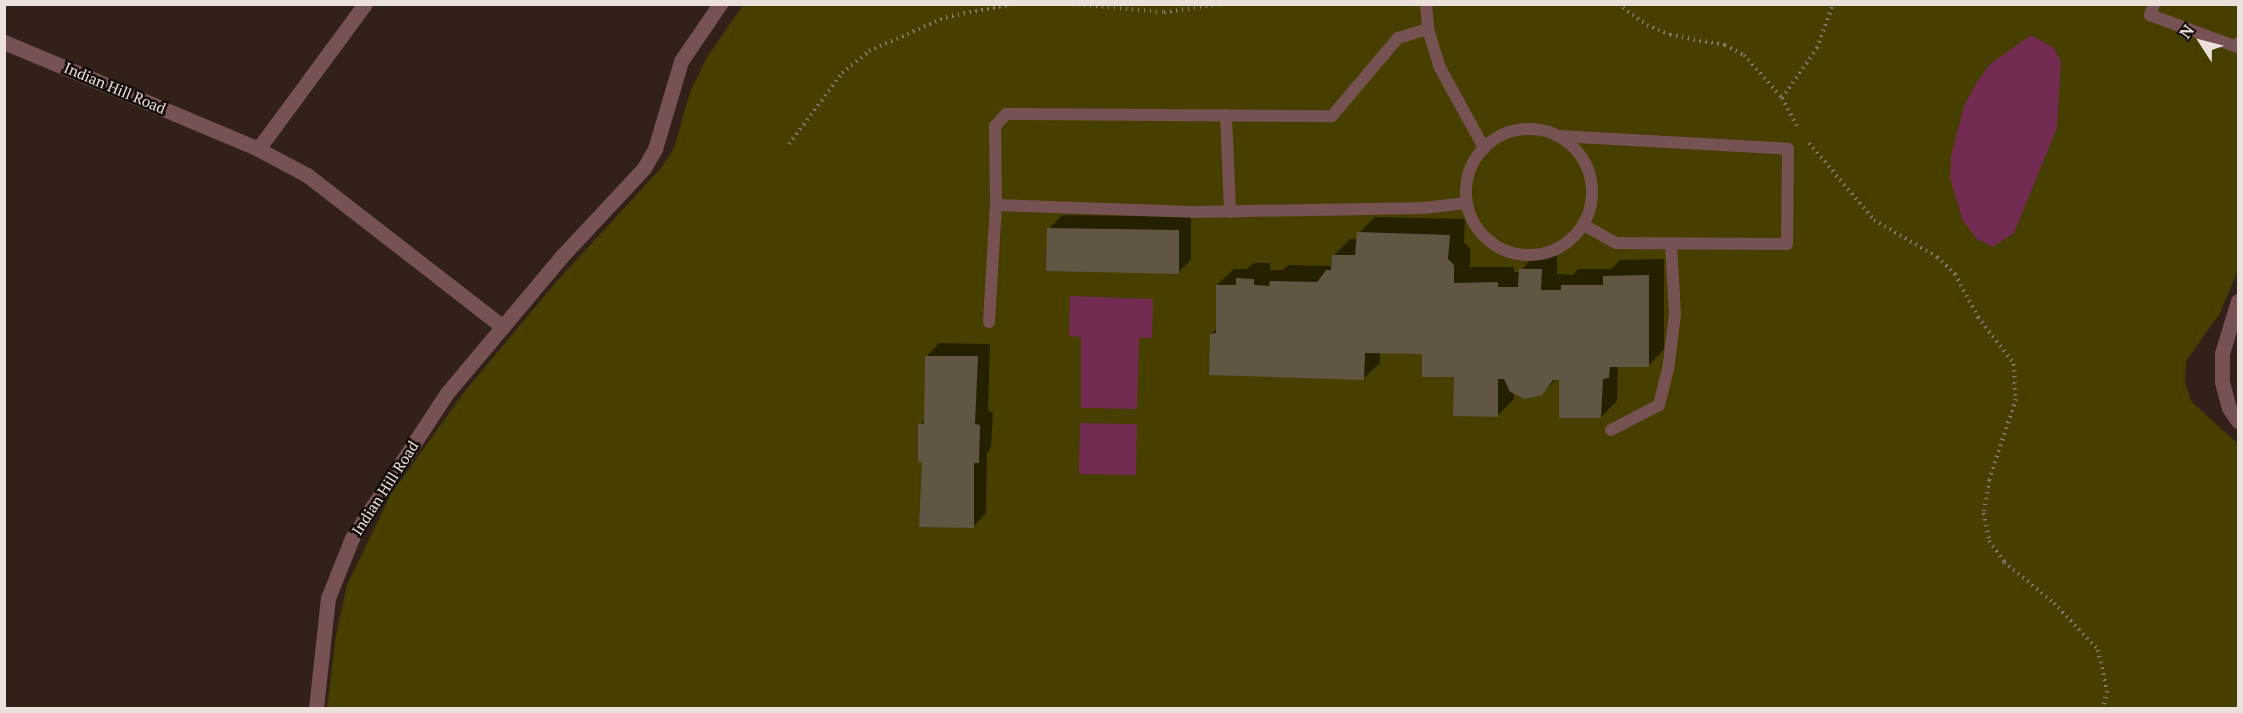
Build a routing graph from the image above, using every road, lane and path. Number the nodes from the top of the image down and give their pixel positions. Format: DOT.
graph roads {
  1 [pos="365,4"];
  2 [pos="720,4"];
  3 [pos="1013,4"];
  4 [pos="1072,4"];
  5 [pos="1223,4"];
  6 [pos="1426,4"];
  7 [pos="1618,4"];
  8 [pos="1833,4"];
  9 [pos="2154,4"];
  10 [pos="1428,29"];
  11 [pos="4,42"];
  12 [pos="2238,43"];
  13 [pos="1782,98"];
  14 [pos="1226,116"];
  15 [pos="1800,132"];
  16 [pos="1558,136"];
  17 [pos="1804,139"];
  18 [pos="789,144"];
  19 [pos="1484,148"];
  20 [pos="258,149"];
  21 [pos="1466,203"];
  22 [pos="996,205"];
  23 [pos="1230,212"];
  24 [pos="1583,225"];
  25 [pos="1671,244"];
  26 [pos="2238,302"];
  27 [pos="989,322"];
  28 [pos="503,327"];
  29 [pos="2238,422"];
  30 [pos="1611,430"];
  31 [pos="316,708"];
  32 [pos="2103,708"];
  1 -- 20 [label="street"];
  2 -- 28 [label="street, Indian Hill Road"];
  3 -- 18 [label="path"];
  4 -- 5 [label="path"];
  6 -- 10 [label="lane"];
  7 -- 13 [label="path"];
  8 -- 13 [label="path"];
  9 -- 12 [label="lane"];
  10 -- 14 [label="lane"];
  10 -- 19 [label="lane"];
  11 -- 20 [label="street, Indian Hill Road"];
  13 -- 15 [label="path"];
  14 -- 22 [label="lane"];
  14 -- 23 [label="lane"];
  16 -- 19 [label="lane"];
  16 -- 24 [label="lane"];
  16 -- 25 [label="lane"];
  17 -- 32 [label="path"];
  19 -- 21 [label="lane"];
  20 -- 28 [label="street, Indian Hill Road"];
  21 -- 23 [label="lane"];
  21 -- 24 [label="lane"];
  22 -- 23 [label="lane"];
  22 -- 27 [label="lane"];
  24 -- 25 [label="lane"];
  25 -- 30 [label="lane"];
  26 -- 29 [label="street"];
  28 -- 31 [label="street, Indian Hill Road"];
}
